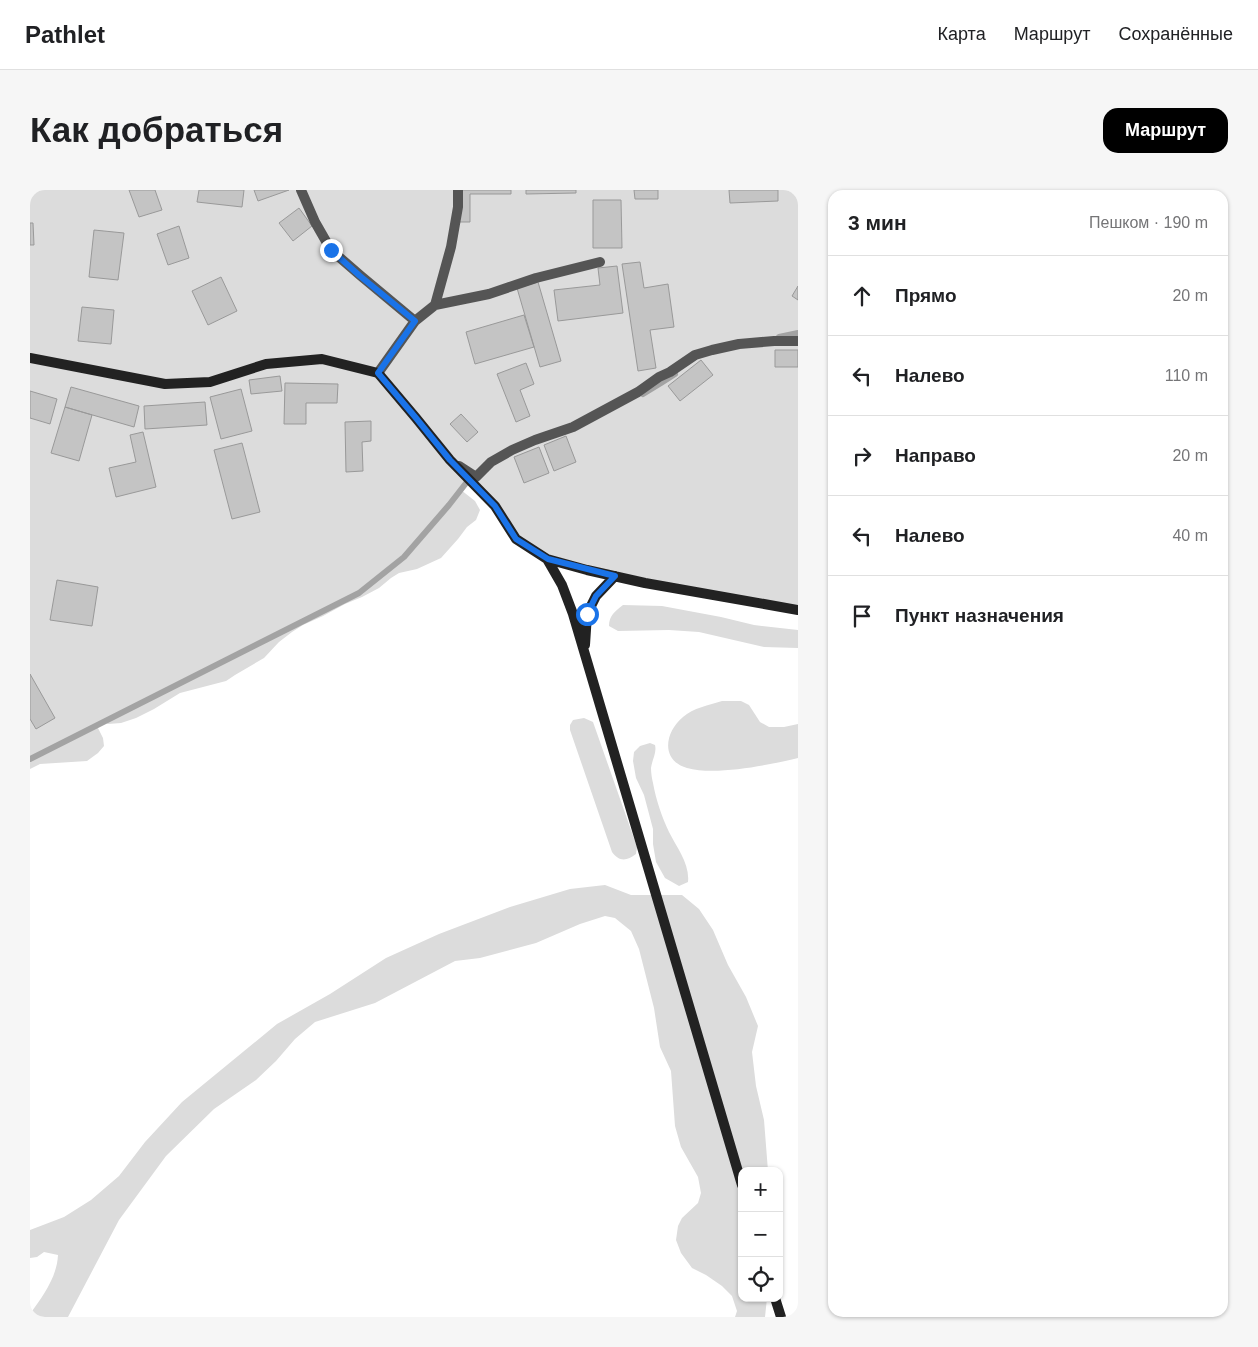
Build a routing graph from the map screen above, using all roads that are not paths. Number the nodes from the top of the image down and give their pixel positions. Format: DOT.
graph roads {
  1 [pos="301,190"];
  2 [pos="458,190"];
  3 [pos="600,262"];
  4 [pos="435,305"];
  5 [pos="415,321"];
  6 [pos="798,341"];
  7 [pos="30,358"];
  8 [pos="378,373"];
  9 [pos="450,460"];
  10 [pos="548,559"];
  11 [pos="615,576"];
  12 [pos="798,610"];
  13 [pos="585,654"];
  14 [pos="738,1171"];
  15 [pos="776,1302"];
  16 [pos="781,1317"];
  1 -- 5 [label="lane"];
  2 -- 4 [label="lane"];
  3 -- 4 [label="lane"];
  4 -- 5 [label="lane"];
  5 -- 8 [label="lane"];
  6 -- 9 [label="lane"];
  7 -- 8 [label="main road"];
  8 -- 9 [label="main road"];
  9 -- 10 [label="main road"];
  10 -- 11 [label="main road"];
  10 -- 13 [label="main road"];
  11 -- 12 [label="main road"];
  11 -- 13 [label="main road"];
  13 -- 14 [label="main road"];
  15 -- 16 [label="main road"];
}
